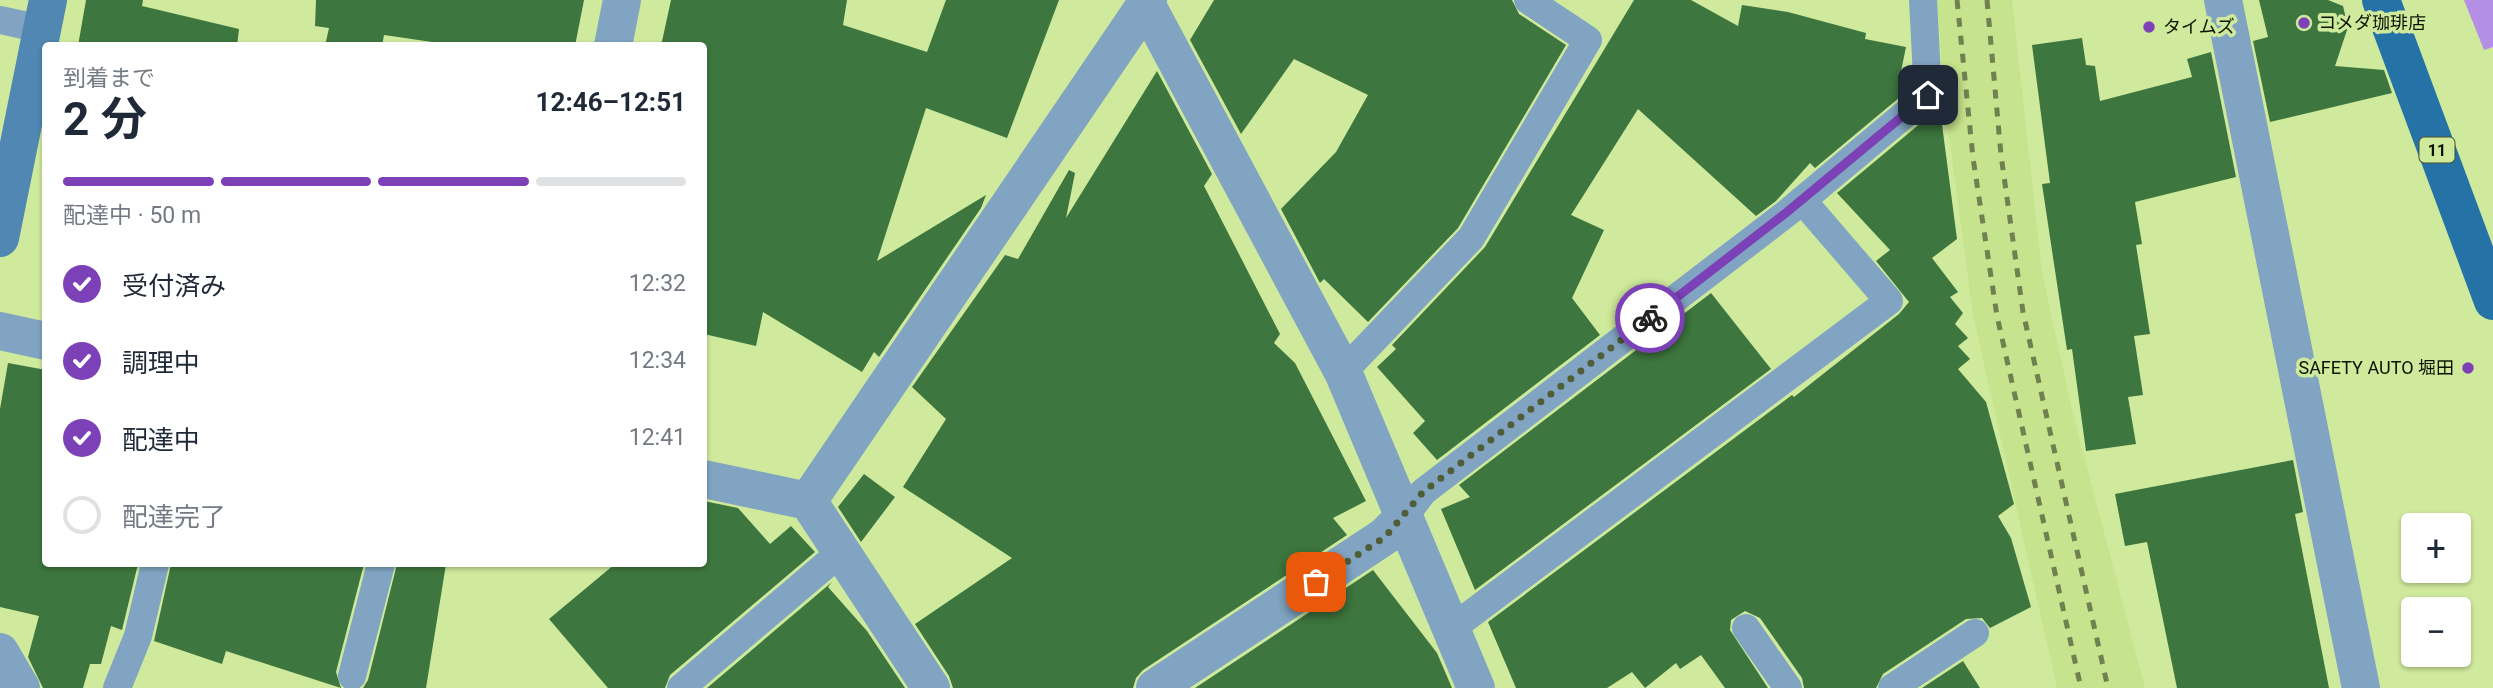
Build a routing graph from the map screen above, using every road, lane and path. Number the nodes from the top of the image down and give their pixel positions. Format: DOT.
graph roads {
  1 [pos="622,0"];
  2 [pos="1528,0"];
  3 [pos="1923,0"];
  4 [pos="2223,0"];
  5 [pos="2381,0"];
  6 [pos="1147,2"];
  7 [pos="45,15"];
  8 [pos="0,20"];
  9 [pos="614,42"];
  10 [pos="1802,200"];
  11 [pos="0,238"];
  12 [pos="2493,301"];
  13 [pos="0,331"];
  14 [pos="42,340"];
  15 [pos="1343,372"];
  16 [pos="707,480"];
  17 [pos="807,501"];
  18 [pos="1405,516"];
  19 [pos="841,552"];
  20 [pos="154,567"];
  21 [pos="380,567"];
  22 [pos="1746,628"];
  23 [pos="1451,629"];
  24 [pos="1975,633"];
  25 [pos="0,652"];
  26 [pos="352,676"];
  27 [pos="21,688"];
  28 [pos="117,688"];
  29 [pos="681,688"];
  30 [pos="931,688"];
  31 [pos="1155,688"];
  32 [pos="1476,688"];
  33 [pos="1788,688"];
  34 [pos="1892,688"];
  35 [pos="2361,688"];
  1 -- 9 [label="street"];
  2 -- 15 [label="lane"];
  3 -- 10 [label="lane"];
  4 -- 35 [label="street"];
  5 -- 12 [label="main road, 11"];
  6 -- 15 [label="street"];
  6 -- 17 [label="street"];
  7 -- 8 [label="lane"];
  7 -- 11 [label="street"];
  10 -- 18 [label="lane"];
  10 -- 23 [label="lane"];
  13 -- 14 [label="street"];
  15 -- 18 [label="street"];
  16 -- 17 [label="street"];
  17 -- 19 [label="street"];
  18 -- 23 [label="street"];
  18 -- 31 [label="street"];
  19 -- 29 [label="lane"];
  19 -- 30 [label="street"];
  20 -- 28 [label="lane"];
  21 -- 26 [label="lane"];
  22 -- 33 [label="lane"];
  23 -- 32 [label="street"];
  24 -- 34 [label="lane"];
  25 -- 27 [label="street"];
}
